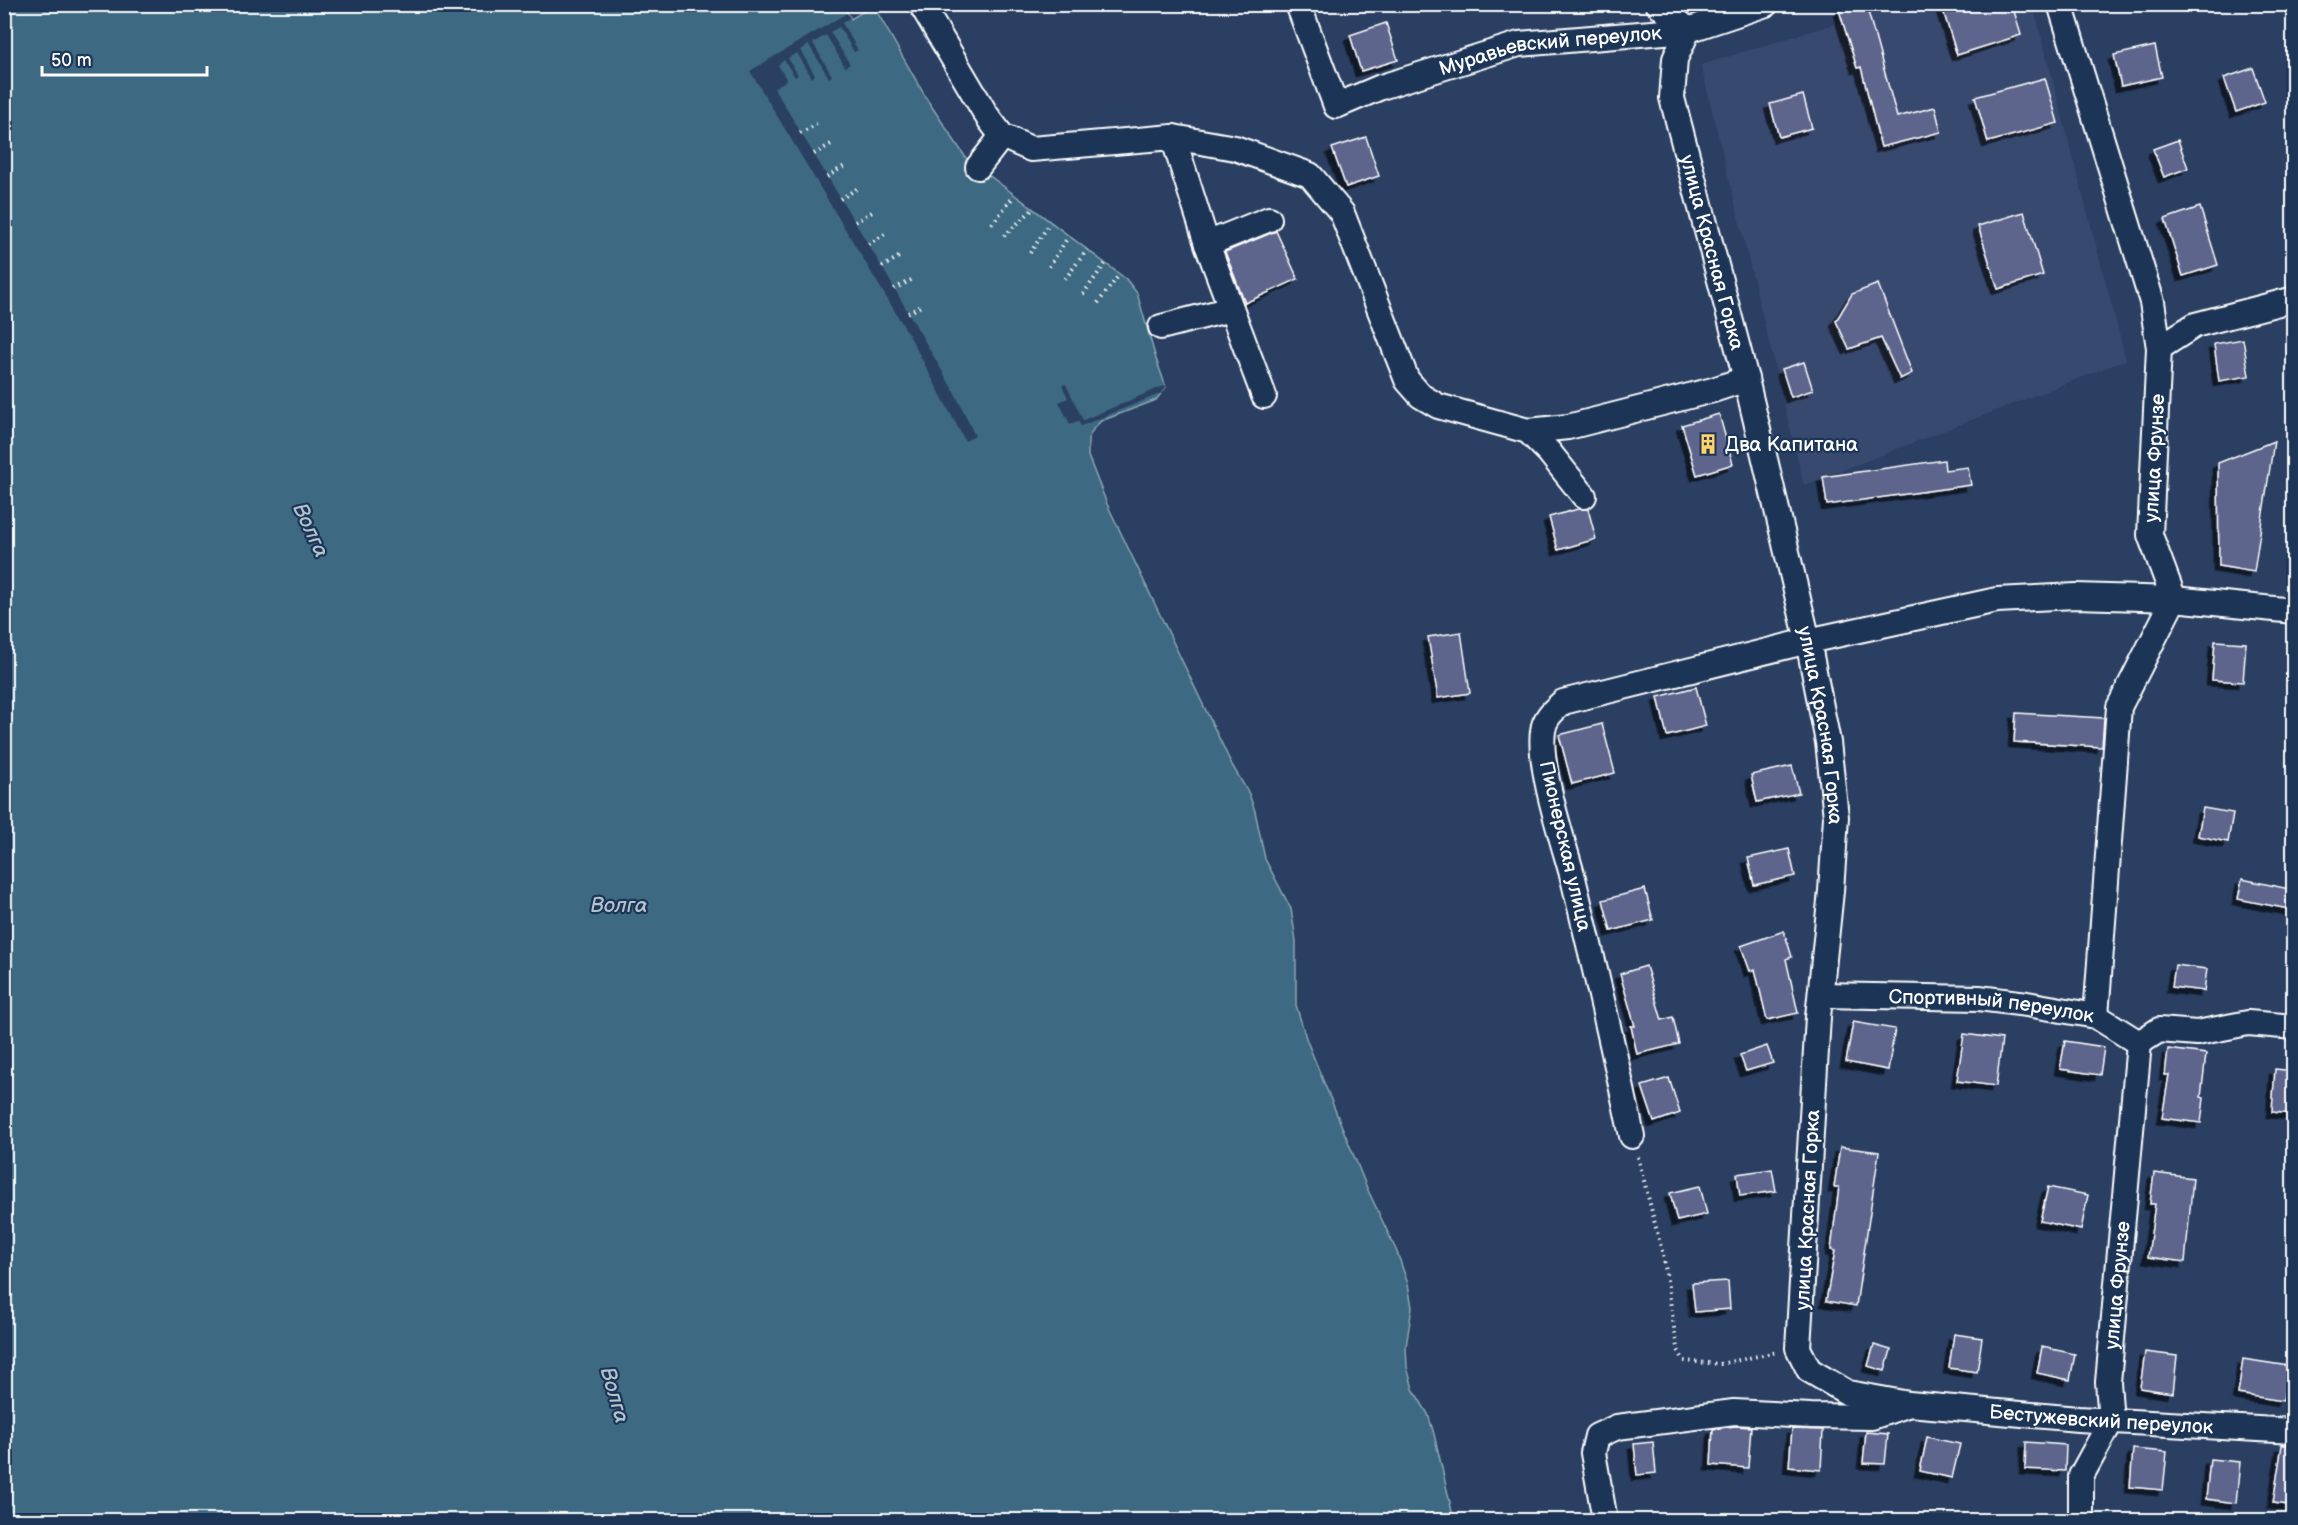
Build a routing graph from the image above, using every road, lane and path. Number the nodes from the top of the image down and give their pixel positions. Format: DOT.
graph roads {
  1 [pos="921,4"];
  2 [pos="1298,4"];
  3 [pos="1658,4"];
  4 [pos="1766,4"];
  5 [pos="2060,4"];
  6 [pos="1688,30"];
  7 [pos="817,124"];
  8 [pos="800,133"];
  9 [pos="1002,136"];
  10 [pos="1173,137"];
  11 [pos="832,143"];
  12 [pos="814,154"];
  13 [pos="846,165"];
  14 [pos="978,167"];
  15 [pos="827,177"];
  16 [pos="860,187"];
  17 [pos="1014,196"];
  18 [pos="840,199"];
  19 [pos="1032,210"];
  20 [pos="874,211"];
  21 [pos="1269,219"];
  22 [pos="855,222"];
  23 [pos="1050,223"];
  24 [pos="992,224"];
  25 [pos="887,233"];
  26 [pos="1004,236"];
  27 [pos="1068,237"];
  28 [pos="868,244"];
  29 [pos="1207,244"];
  30 [pos="1087,250"];
  31 [pos="1030,253"];
  32 [pos="902,255"];
  33 [pos="1105,264"];
  34 [pos="882,267"];
  35 [pos="1048,267"];
  36 [pos="1119,275"];
  37 [pos="915,278"];
  38 [pos="1065,279"];
  39 [pos="894,290"];
  40 [pos="1083,294"];
  41 [pos="2294,299"];
  42 [pos="1098,303"];
  43 [pos="923,305"];
  44 [pos="1231,309"];
  45 [pos="909,313"];
  46 [pos="1161,327"];
  47 [pos="2159,348"];
  48 [pos="1746,379"];
  49 [pos="1264,396"];
  50 [pos="1528,431"];
  51 [pos="1584,496"];
  52 [pos="2174,599"];
  53 [pos="2294,611"];
  54 [pos="1808,641"];
  55 [pos="1821,994"];
  56 [pos="2096,1016"];
  57 [pos="2294,1027"];
  58 [pos="2139,1043"];
  59 [pos="1632,1137"];
  60 [pos="1798,1348"];
  61 [pos="1909,1404"];
  62 [pos="2111,1421"];
  63 [pos="2294,1431"];
  64 [pos="1605,1521"];
  65 [pos="2081,1521"];
  1 -- 9 [label="street"];
  2 -- 6 [label="street, Муравьевский переулок"];
  3 -- 6 [label="street"];
  4 -- 6 [label="street, Муравьевский переулок"];
  5 -- 47 [label="street, улица Фрунзе"];
  6 -- 48 [label="street, улица Красная Горка"];
  7 -- 8 [label="path"];
  9 -- 10 [label="street"];
  9 -- 14 [label="street"];
  10 -- 29 [label="street"];
  10 -- 50 [label="street"];
  11 -- 12 [label="path"];
  13 -- 15 [label="path"];
  16 -- 18 [label="path"];
  17 -- 24 [label="path"];
  19 -- 26 [label="path"];
  20 -- 22 [label="path"];
  21 -- 29 [label="street"];
  23 -- 31 [label="path"];
  25 -- 28 [label="path"];
  27 -- 35 [label="path"];
  29 -- 44 [label="street"];
  30 -- 38 [label="path"];
  32 -- 34 [label="path"];
  33 -- 40 [label="path"];
  36 -- 42 [label="path"];
  37 -- 39 [label="path"];
  41 -- 47 [label="street"];
  43 -- 45 [label="path"];
  44 -- 46 [label="street"];
  44 -- 49 [label="street"];
  47 -- 52 [label="street, улица Фрунзе"];
  48 -- 50 [label="street"];
  48 -- 54 [label="street, улица Красная Горка"];
  50 -- 51 [label="street"];
  52 -- 53 [label="street, Пионерская улица"];
  52 -- 54 [label="street, Пионерская улица"];
  52 -- 56 [label="street"];
  54 -- 55 [label="street, улица Красная Горка"];
  54 -- 59 [label="street, Пионерская улица"];
  55 -- 56 [label="street, Спортивный переулок"];
  55 -- 60 [label="street, улица Красная Горка"];
  56 -- 58 [label="street, Спортивный переулок"];
  57 -- 58 [label="street"];
  58 -- 62 [label="street, улица Фрунзе"];
  59 -- 60 [label="path"];
  60 -- 61 [label="street"];
  61 -- 62 [label="street, Бестужевский переулок"];
  61 -- 64 [label="street"];
  62 -- 63 [label="street, Бестужевский переулок"];
  62 -- 65 [label="street"];
}
